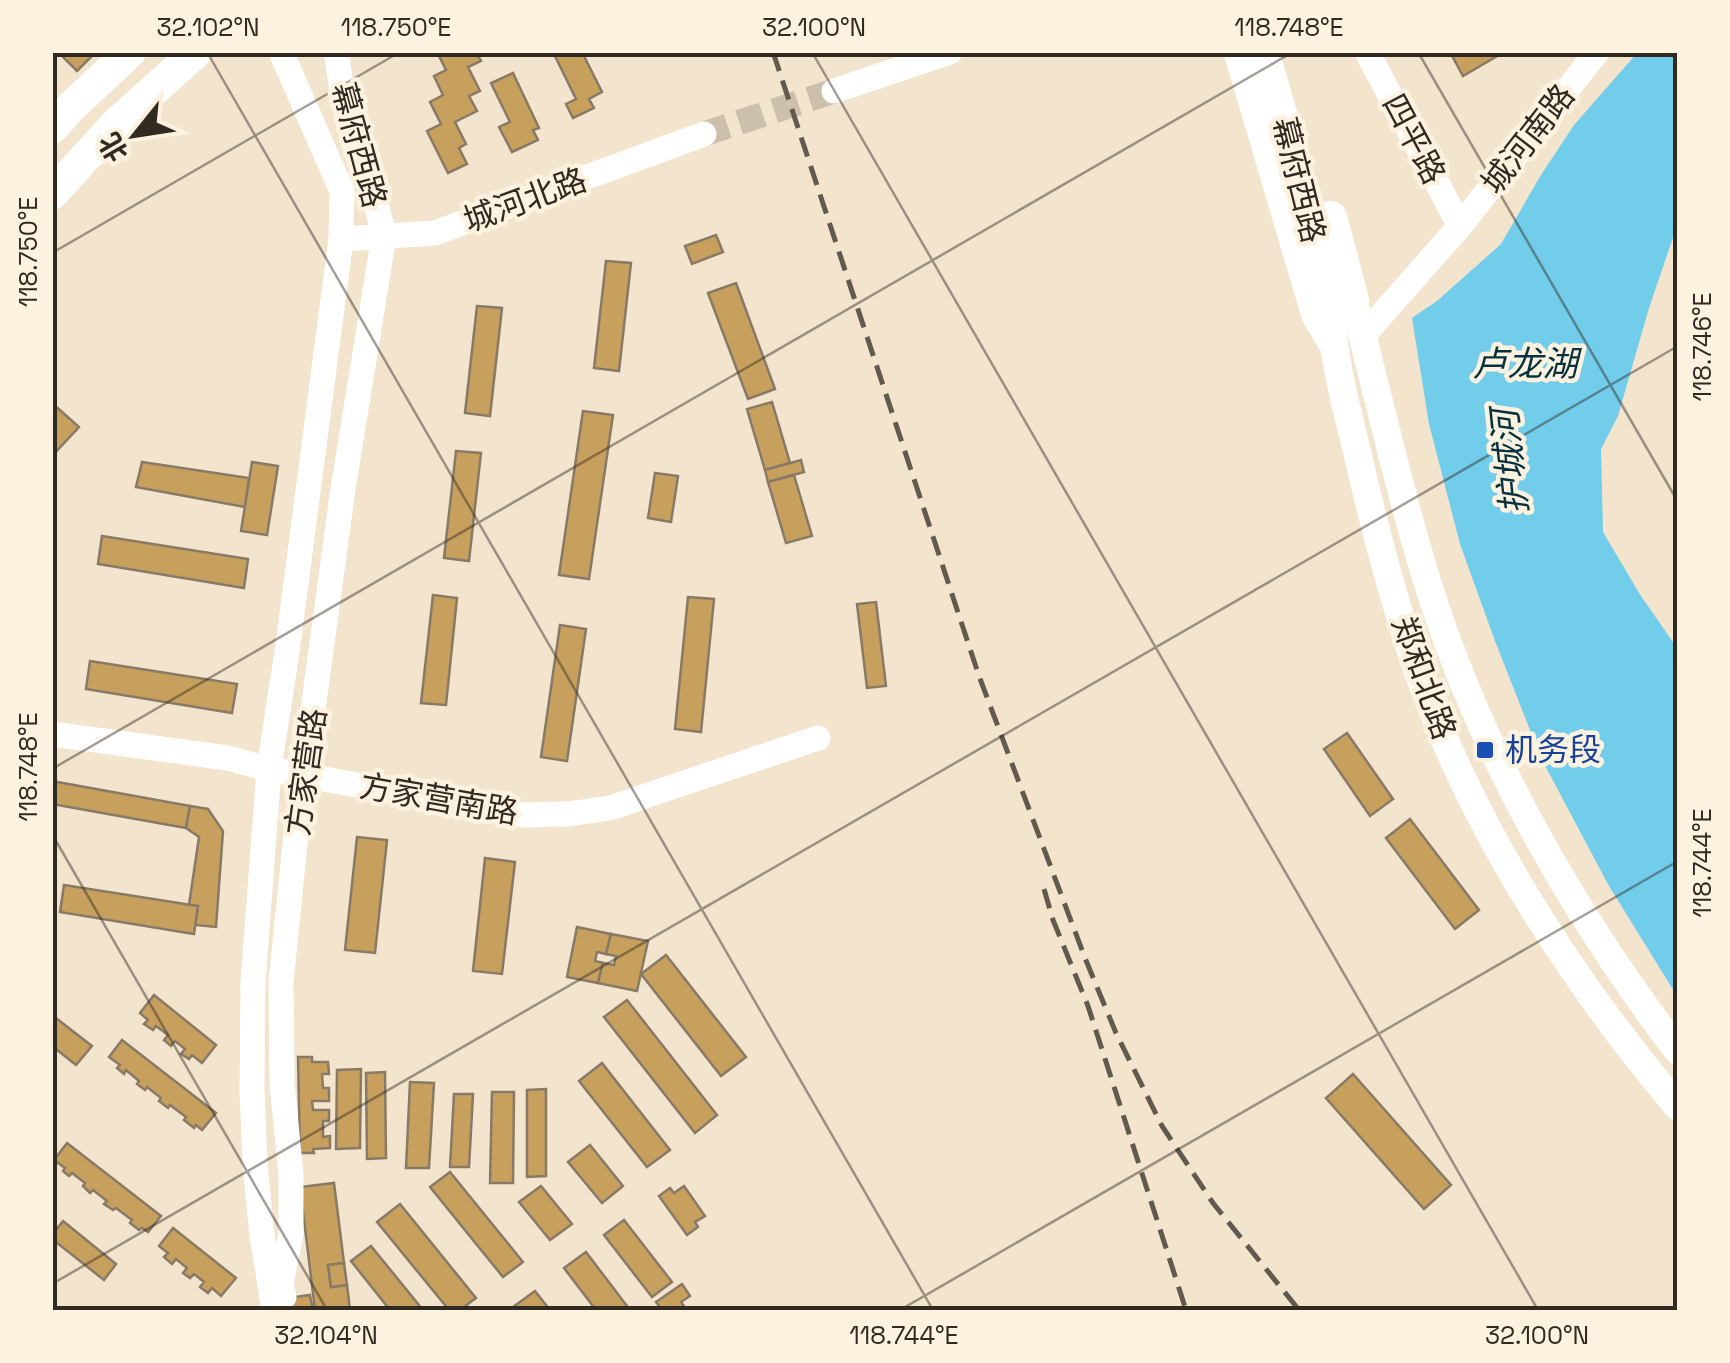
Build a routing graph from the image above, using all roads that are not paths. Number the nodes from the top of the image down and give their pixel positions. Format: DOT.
graph roads {
  1 [pos="130,52"];
  2 [pos="168,52"];
  3 [pos="196,52"];
  4 [pos="281,52"];
  5 [pos="336,52"];
  6 [pos="950,52"];
  7 [pos="1236,52"];
  8 [pos="1263,52"];
  9 [pos="1282,52"];
  10 [pos="1368,52"];
  11 [pos="1597,52"];
  12 [pos="834,91"];
  13 [pos="52,128"];
  14 [pos="704,134"];
  15 [pos="52,166"];
  16 [pos="52,194"];
  17 [pos="1460,226"];
  18 [pos="384,236"];
  19 [pos="341,239"];
  20 [pos="1342,305"];
  21 [pos="1363,336"];
  22 [pos="1332,346"];
  23 [pos="52,734"];
  24 [pos="818,738"];
  25 [pos="268,769"];
  26 [pos="304,775"];
  27 [pos="1678,1050"];
  28 [pos="1678,1107"];
  29 [pos="274,1310"];
  30 [pos="286,1310"];
  1 -- 13 [label="highway"];
  2 -- 15 [label="highway"];
  3 -- 16 [label="highway"];
  4 -- 19 [label="main road, 幕府西路"];
  5 -- 18 [label="main road, 幕府西路"];
  6 -- 12 [label="main road"];
  7 -- 22 [label="main road"];
  8 -- 20 [label="highway, 幕府西路"];
  9 -- 20 [label="highway, 幕府西路"];
  10 -- 17 [label="main road, 四平路"];
  11 -- 17 [label="main road, 城河南路"];
  14 -- 18 [label="main road, 城河北路"];
  17 -- 21 [label="main road, 城河南路"];
  18 -- 19 [label="main road, 城河北路"];
  18 -- 26 [label="main road, 方家营路"];
  19 -- 25 [label="main road, 方家营路"];
  20 -- 21 [label="main road, 郑和北路"];
  20 -- 22 [label="main road, 郑和北路"];
  21 -- 27 [label="main road, 郑和北路"];
  22 -- 28 [label="main road, 郑和北路"];
  23 -- 25 [label="main road, 方家营南路"];
  24 -- 26 [label="main road, 方家营南路"];
  25 -- 26 [label="main road, 方家营南路"];
  25 -- 29 [label="main road, 方家营路"];
  26 -- 30 [label="main road, 方家营路"];
}
